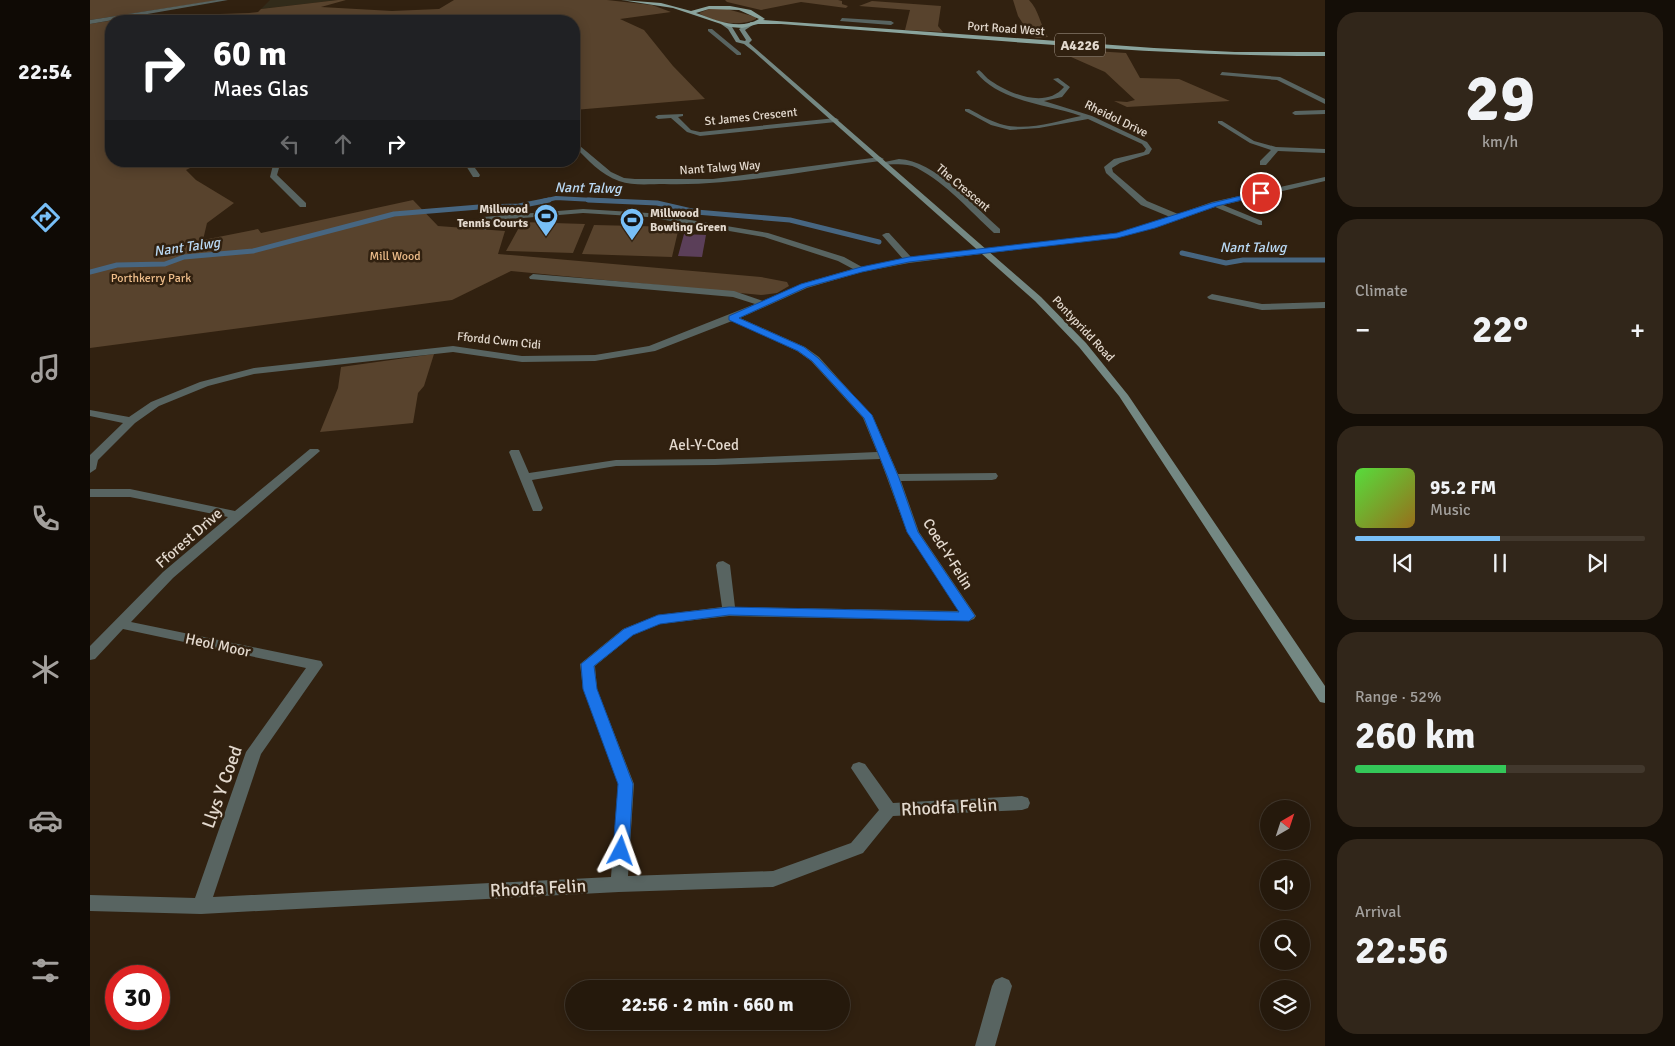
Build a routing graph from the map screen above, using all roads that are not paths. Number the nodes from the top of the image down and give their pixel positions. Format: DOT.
graph roads {
  1 [pos="226,0"];
  2 [pos="624,0"];
  3 [pos="645,0"];
  4 [pos="714,0"];
  5 [pos="706,7"];
  6 [pos="729,7"];
  7 [pos="693,13"];
  8 [pos="753,13"];
  9 [pos="847,13"];
  10 [pos="133,15"];
  11 [pos="105,20"];
  12 [pos="842,20"];
  13 [pos="90,22"];
  14 [pos="755,23"];
  15 [pos="891,23"];
  16 [pos="724,24"];
  17 [pos="836,26"];
  18 [pos="708,29"];
  19 [pos="746,43"];
  20 [pos="756,50"];
  21 [pos="1325,54"];
  22 [pos="979,72"];
  23 [pos="1222,74"];
  24 [pos="1056,79"];
  25 [pos="1038,101"];
  26 [pos="1325,102"];
  27 [pos="967,110"];
  28 [pos="1325,112"];
  29 [pos="1295,113"];
  30 [pos="683,115"];
  31 [pos="673,116"];
  32 [pos="658,117"];
  33 [pos="1090,117"];
  34 [pos="836,120"];
  35 [pos="1220,122"];
  36 [pos="580,148"];
  37 [pos="1276,150"];
  38 [pos="1325,151"];
  39 [pos="882,161"];
  40 [pos="1263,163"];
  41 [pos="276,167"];
  42 [pos="470,167"];
  43 [pos="476,175"];
  44 [pos="1323,181"];
  45 [pos="1215,204"];
  46 [pos="304,205"];
  47 [pos="1177,217"];
  48 [pos="1259,224"];
  49 [pos="485,228"];
  50 [pos="997,231"];
  51 [pos="886,234"];
  52 [pos="985,251"];
  53 [pos="909,260"];
  54 [pos="861,270"];
  55 [pos="533,277"];
  56 [pos="1212,297"];
  57 [pos="763,304"];
  58 [pos="1321,305"];
  59 [pos="1325,313"];
  60 [pos="732,318"];
  61 [pos="90,413"];
  62 [pos="130,421"];
  63 [pos="314,451"];
  64 [pos="515,452"];
  65 [pos="884,455"];
  66 [pos="90,468"];
  67 [pos="992,476"];
  68 [pos="525,478"];
  69 [pos="894,478"];
  70 [pos="90,494"];
  71 [pos="537,508"];
  72 [pos="240,516"];
  73 [pos="723,565"];
  74 [pos="729,611"];
  75 [pos="120,624"];
  76 [pos="90,655"];
  77 [pos="316,665"];
  78 [pos="1325,698"];
  79 [pos="859,768"];
  80 [pos="1022,803"];
  81 [pos="889,810"];
  82 [pos="619,884"];
  83 [pos="90,903"];
  84 [pos="201,906"];
  85 [pos="1002,986"];
  86 [pos="985,1046"];
  1 -- 10 [label="street"];
  2 -- 7 [label="main road"];
  3 -- 5 [label="main road"];
  4 -- 5 [label="main road"];
  4 -- 6 [label="main road"];
  5 -- 6 [label="main road"];
  5 -- 7 [label="main road"];
  6 -- 8 [label="main road, Port Road West"];
  7 -- 16 [label="main road, Port Road West"];
  8 -- 14 [label="main road"];
  8 -- 17 [label="main road, Port Road West / A4226"];
  9 -- 12 [label="street"];
  11 -- 13 [label="street"];
  12 -- 15 [label="street"];
  12 -- 17 [label="street"];
  14 -- 16 [label="main road, Port Road West"];
  14 -- 17 [label="main road, Port Road West / A4226"];
  14 -- 19 [label="main road"];
  16 -- 19 [label="main road, Pontypridd Road"];
  17 -- 21 [label="main road, Port Road West / A4226"];
  18 -- 20 [label="street"];
  19 -- 20 [label="main road, Pontypridd Road"];
  20 -- 34 [label="main road, Pontypridd Road"];
  22 -- 25 [label="street, Rheidol Drive"];
  23 -- 26 [label="street"];
  24 -- 25 [label="street"];
  25 -- 33 [label="street, Rheidol Drive"];
  27 -- 33 [label="street"];
  28 -- 29 [label="street"];
  30 -- 31 [label="street"];
  31 -- 32 [label="street"];
  31 -- 34 [label="street, St James Crescent"];
  33 -- 47 [label="street, Rheidol Drive"];
  34 -- 39 [label="main road, Pontypridd Road"];
  35 -- 37 [label="street"];
  36 -- 39 [label="street, Nant Talwg Way"];
  37 -- 38 [label="street"];
  37 -- 40 [label="street"];
  39 -- 50 [label="street, The Crescent"];
  39 -- 52 [label="main road, Pontypridd Road"];
  41 -- 46 [label="street"];
  42 -- 43 [label="street"];
  44 -- 45 [label="street, Ffordd Cwm Cidi"];
  45 -- 47 [label="street, Ffordd Cwm Cidi"];
  45 -- 48 [label="street"];
  47 -- 52 [label="street, Ffordd Cwm Cidi"];
  49 -- 54 [label="street"];
  51 -- 53 [label="street"];
  52 -- 53 [label="street, Ffordd Cwm Cidi"];
  52 -- 78 [label="main road, Pontypridd Road"];
  53 -- 54 [label="street, Ffordd Cwm Cidi"];
  54 -- 57 [label="street, Ffordd Cwm Cidi"];
  55 -- 57 [label="street"];
  56 -- 58 [label="street"];
  57 -- 60 [label="street, Ffordd Cwm Cidi"];
  58 -- 59 [label="street"];
  60 -- 62 [label="street, Ffordd Cwm Cidi"];
  60 -- 65 [label="street, Coed-Y-Felin"];
  61 -- 62 [label="street"];
  62 -- 66 [label="street, Ffordd Cwm Cidi"];
  63 -- 72 [label="street, Fforest Drive"];
  64 -- 68 [label="street"];
  65 -- 68 [label="street, Ael-Y-Coed"];
  65 -- 69 [label="street, Coed-Y-Felin"];
  67 -- 69 [label="street"];
  68 -- 71 [label="street"];
  69 -- 74 [label="street, Coed-Y-Felin"];
  70 -- 72 [label="street"];
  72 -- 75 [label="street, Fforest Drive"];
  73 -- 74 [label="street"];
  74 -- 82 [label="street"];
  75 -- 76 [label="street, Fforest Drive"];
  75 -- 77 [label="street, Heol Moor"];
  77 -- 84 [label="street, Llys Y Coed"];
  79 -- 81 [label="street"];
  80 -- 81 [label="street, Rhodfa Felin"];
  81 -- 82 [label="street, Rhodfa Felin"];
  82 -- 84 [label="street, Rhodfa Felin"];
  83 -- 84 [label="street, Rhodfa Felin"];
  85 -- 86 [label="street"];
}
